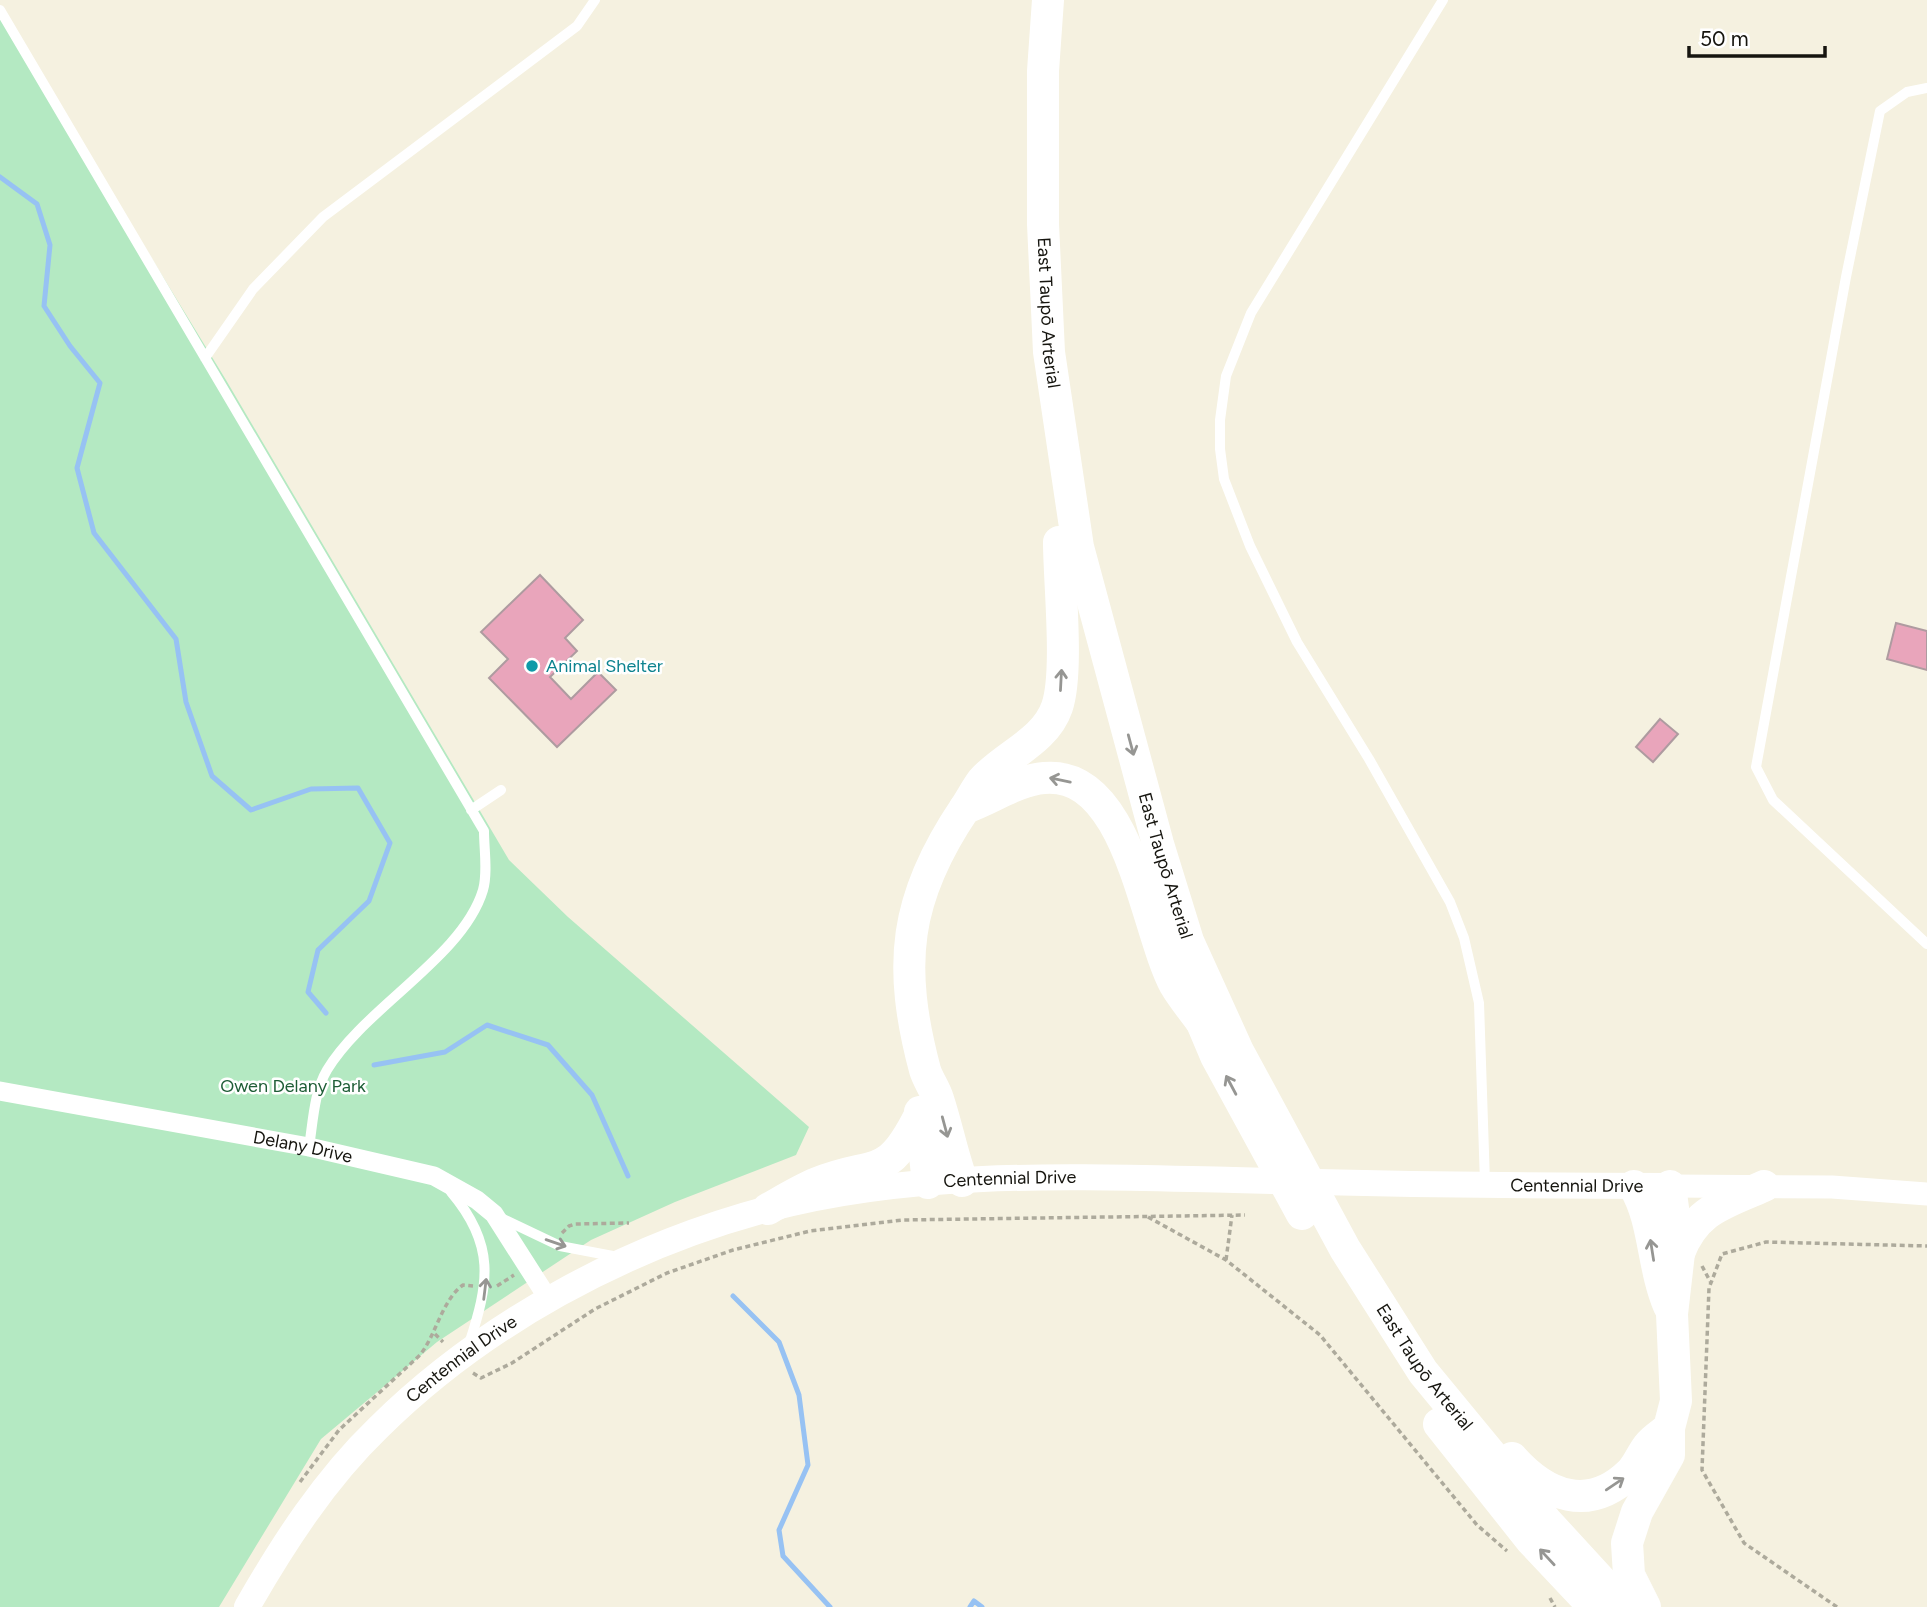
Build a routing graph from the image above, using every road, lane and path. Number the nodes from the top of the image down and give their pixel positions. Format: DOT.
graph roads {
  1 [pos="595,0"];
  2 [pos="1036,0"];
  3 [pos="1048,0"];
  4 [pos="1443,0"];
  5 [pos="0,10"];
  6 [pos="1927,88"];
  7 [pos="205,358"];
  8 [pos="1059,542"];
  9 [pos="501,790"];
  10 [pos="965,808"];
  11 [pos="471,810"];
  12 [pos="1927,944"];
  13 [pos="1200,1020"];
  14 [pos="926,1073"];
  15 [pos="0,1091"];
  16 [pos="920,1115"];
  17 [pos="1275,1144"];
  18 [pos="309,1147"];
  19 [pos="434,1176"];
  20 [pos="962,1181"];
  21 [pos="928,1183"];
  22 [pos="1485,1184"];
  23 [pos="1670,1185"];
  24 [pos="1634,1186"];
  25 [pos="1764,1186"];
  26 [pos="1927,1194"];
  27 [pos="768,1209"];
  28 [pos="494,1214"];
  29 [pos="1232,1214"];
  30 [pos="1245,1215"];
  31 [pos="1146,1216"];
  32 [pos="629,1223"];
  33 [pos="1329,1233"];
  34 [pos="560,1240"];
  35 [pos="1927,1246"];
  36 [pos="1679,1253"];
  37 [pos="630,1259"];
  38 [pos="1226,1260"];
  39 [pos="520,1272"];
  40 [pos="490,1289"];
  41 [pos="549,1300"];
  42 [pos="1672,1314"];
  43 [pos="435,1334"];
  44 [pos="463,1356"];
  45 [pos="1669,1428"];
  46 [pos="1509,1553"];
  47 [pos="1545,1591"];
  48 [pos="247,1607"];
  49 [pos="1555,1607"];
  50 [pos="1594,1607"];
  51 [pos="1625,1607"];
  52 [pos="1645,1607"];
  53 [pos="1837,1607"];
  1 -- 7 [label="lane"];
  2 -- 8 [label="highway, East Taupō Arterial"];
  3 -- 17 [label="highway, East Taupō Arterial, one-way"];
  4 -- 22 [label="lane"];
  5 -- 7 [label="lane"];
  6 -- 12 [label="lane"];
  7 -- 11 [label="lane"];
  10 -- 8 [label="highway, one-way"];
  8 -- 13 [label="highway, East Taupō Arterial"];
  9 -- 11 [label="lane"];
  13 -- 10 [label="highway, one-way"];
  10 -- 14 [label="highway"];
  11 -- 18 [label="lane"];
  17 -- 13 [label="highway, East Taupō Arterial, one-way"];
  14 -- 16 [label="highway"];
  14 -- 20 [label="highway, one-way"];
  15 -- 18 [label="street, Delany Drive"];
  16 -- 21 [label="highway"];
  16 -- 27 [label="highway"];
  17 -- 33 [label="highway, East Taupō Arterial"];
  18 -- 19 [label="street, Delany Drive"];
  19 -- 28 [label="street, Delany Drive"];
  44 -- 19 [label="lane, one-way"];
  20 -- 21 [label="main road, Centennial Drive"];
  20 -- 22 [label="main road, Centennial Drive"];
  21 -- 27 [label="main road, Centennial Drive"];
  22 -- 24 [label="main road, Centennial Drive"];
  23 -- 24 [label="main road, Centennial Drive"];
  23 -- 25 [label="street, Centennial Drive"];
  23 -- 36 [label="highway"];
  42 -- 24 [label="highway, one-way"];
  25 -- 26 [label="street, Centennial Drive"];
  25 -- 36 [label="highway"];
  27 -- 37 [label="main road, Centennial Drive"];
  28 -- 37 [label="lane, one-way"];
  28 -- 41 [label="street, Delany Drive"];
  29 -- 30 [label="path"];
  29 -- 31 [label="path"];
  29 -- 38 [label="path"];
  31 -- 38 [label="path"];
  31 -- 44 [label="path"];
  32 -- 34 [label="path"];
  33 -- 45 [label="highway, one-way"];
  50 -- 33 [label="highway, East Taupō Arterial, one-way"];
  33 -- 51 [label="highway, East Taupō Arterial"];
  35 -- 53 [label="path"];
  36 -- 42 [label="highway"];
  37 -- 41 [label="main road, Centennial Drive"];
  38 -- 46 [label="path"];
  39 -- 40 [label="path"];
  41 -- 44 [label="main road, Centennial Drive"];
  42 -- 45 [label="highway"];
  43 -- 44 [label="path"];
  44 -- 48 [label="main road, Centennial Drive"];
  45 -- 52 [label="highway"];
  47 -- 49 [label="path"];
}
